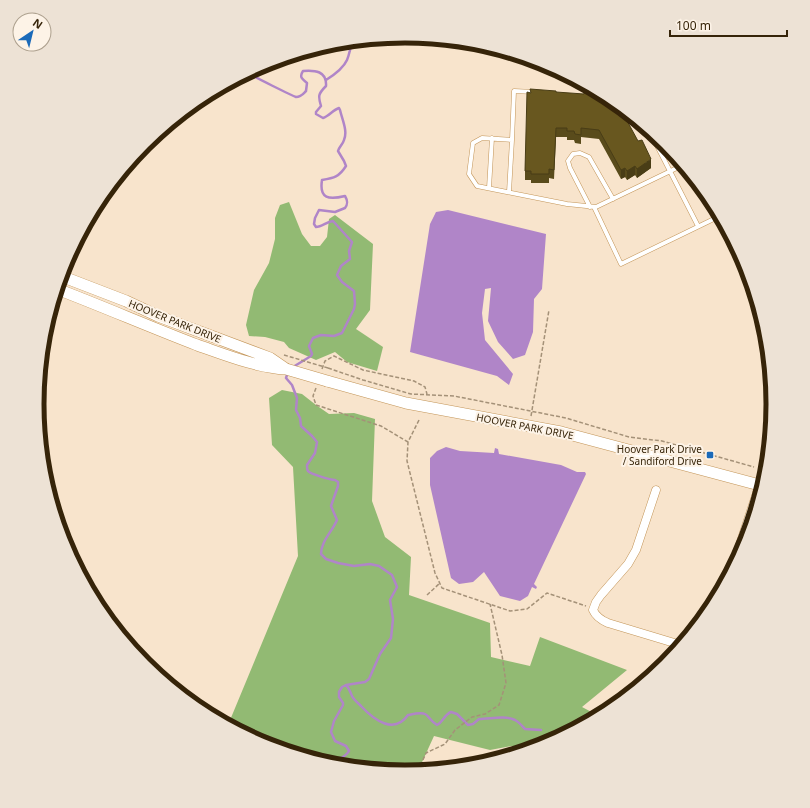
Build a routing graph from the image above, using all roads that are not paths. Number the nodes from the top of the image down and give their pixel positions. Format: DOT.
graph roads {
  1 [pos="536,92"];
  2 [pos="492,138"];
  3 [pos="512,140"];
  4 [pos="658,147"];
  5 [pos="677,168"];
  6 [pos="671,171"];
  7 [pos="489,188"];
  8 [pos="509,192"];
  9 [pos="613,199"];
  10 [pos="592,207"];
  11 [pos="715,218"];
  12 [pos="698,226"];
  13 [pos="67,278"];
  14 [pos="62,291"];
  15 [pos="286,370"];
  16 [pos="757,485"];
  17 [pos="656,490"];
  18 [pos="676,643"];
  1 -- 3 [label="lane"];
  2 -- 3 [label="lane"];
  2 -- 7 [label="lane"];
  2 -- 7 [label="lane"];
  3 -- 8 [label="lane"];
  4 -- 6 [label="lane"];
  5 -- 6 [label="lane"];
  6 -- 9 [label="lane"];
  6 -- 12 [label="lane"];
  7 -- 8 [label="lane"];
  8 -- 10 [label="lane"];
  9 -- 10 [label="lane"];
  9 -- 10 [label="lane"];
  10 -- 12 [label="lane"];
  11 -- 12 [label="lane"];
  13 -- 15 [label="street, HOOVER PARK DRIVE"];
  14 -- 15 [label="street, HOOVER PARK DRIVE"];
  15 -- 16 [label="street, HOOVER PARK DRIVE, bridge"];
  17 -- 18 [label="street"];
}
